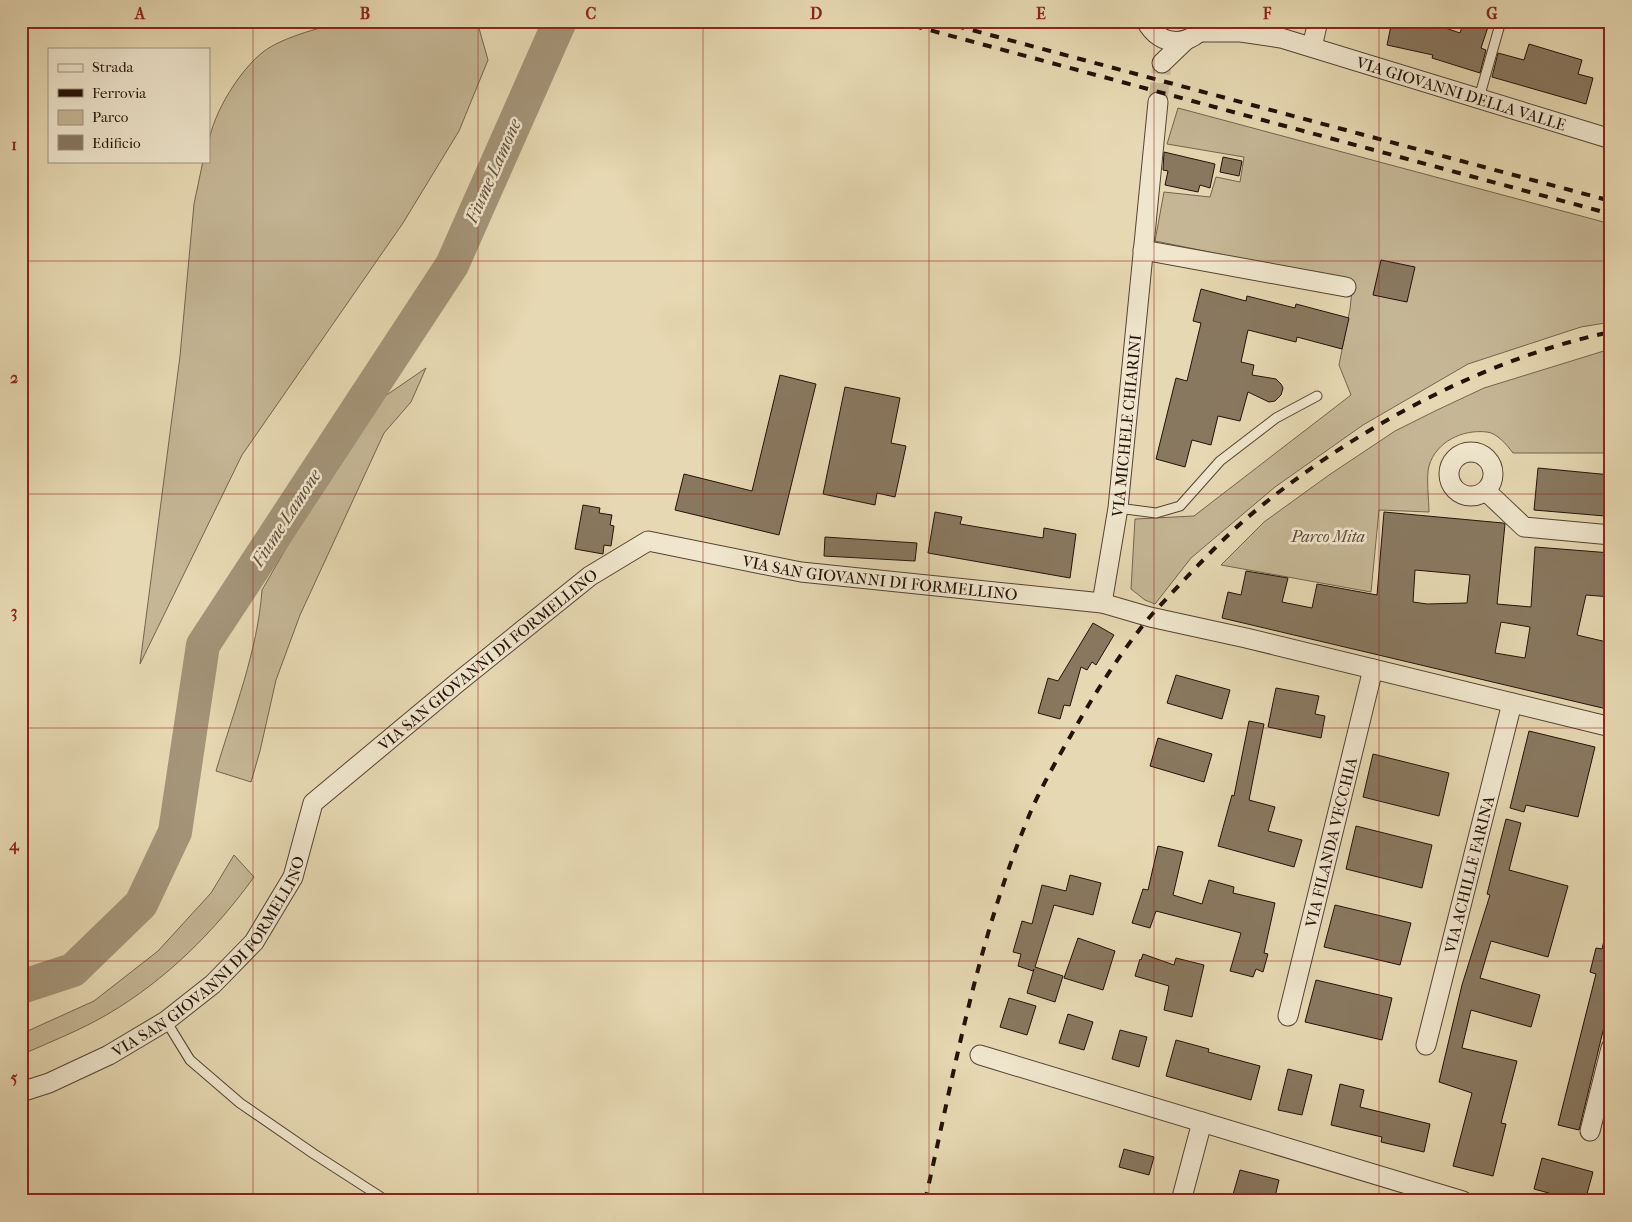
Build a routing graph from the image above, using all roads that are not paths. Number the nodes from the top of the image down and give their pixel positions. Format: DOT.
graph roads {
  1 [pos="1146,21"];
  2 [pos="1253,21"];
  3 [pos="1318,21"];
  4 [pos="1501,21"];
  5 [pos="1198,31"];
  6 [pos="1158,36"];
  7 [pos="1281,38"];
  8 [pos="1312,47"];
  9 [pos="1479,98"];
  10 [pos="1158,102"];
  11 [pos="1611,139"];
  12 [pos="1143,250"];
  13 [pos="1346,287"];
  14 [pos="1317,396"];
  15 [pos="1486,491"];
  16 [pos="1118,508"];
  17 [pos="1611,535"];
  18 [pos="1102,603"];
  19 [pos="1373,669"];
  20 [pos="1512,703"];
  21 [pos="1611,727"];
  22 [pos="1288,1016"];
  23 [pos="166,1022"];
  24 [pos="1426,1045"];
  25 [pos="1611,1048"];
  26 [pos="980,1055"];
  27 [pos="21,1092"];
  28 [pos="1202,1122"];
  29 [pos="1590,1131"];
  30 [pos="1451,1199"];
  31 [pos="387,1201"];
  32 [pos="1181,1201"];
  1 -- 6 [label="street"];
  2 -- 7 [label="street, VIA GIOVANNI DELLA VALLE"];
  3 -- 8 [label="street"];
  4 -- 9 [label="lane"];
  5 -- 6 [label="street, VIA GIOVANNI DELLA VALLE"];
  5 -- 6 [label="street"];
  5 -- 7 [label="street, VIA GIOVANNI DELLA VALLE"];
  7 -- 8 [label="street, VIA GIOVANNI DELLA VALLE"];
  8 -- 9 [label="street, VIA GIOVANNI DELLA VALLE"];
  9 -- 11 [label="street, VIA GIOVANNI DELLA VALLE"];
  10 -- 12 [label="street, VIA MICHELE CHIARINI"];
  12 -- 13 [label="street"];
  12 -- 16 [label="street, VIA MICHELE CHIARINI"];
  14 -- 16 [label="lane"];
  15 -- 17 [label="street"];
  16 -- 18 [label="street, VIA MICHELE CHIARINI"];
  18 -- 19 [label="street"];
  18 -- 23 [label="street, VIA SAN GIOVANNI DI FORMELLINO"];
  19 -- 20 [label="street"];
  19 -- 22 [label="street, VIA FILANDA VECCHIA"];
  20 -- 21 [label="street"];
  20 -- 24 [label="street, VIA ACHILLE FARINA"];
  23 -- 27 [label="street, VIA SAN GIOVANNI DI FORMELLINO"];
  23 -- 31 [label="lane"];
  25 -- 29 [label="street"];
  26 -- 28 [label="street"];
  28 -- 30 [label="street"];
  28 -- 32 [label="street"];
}
